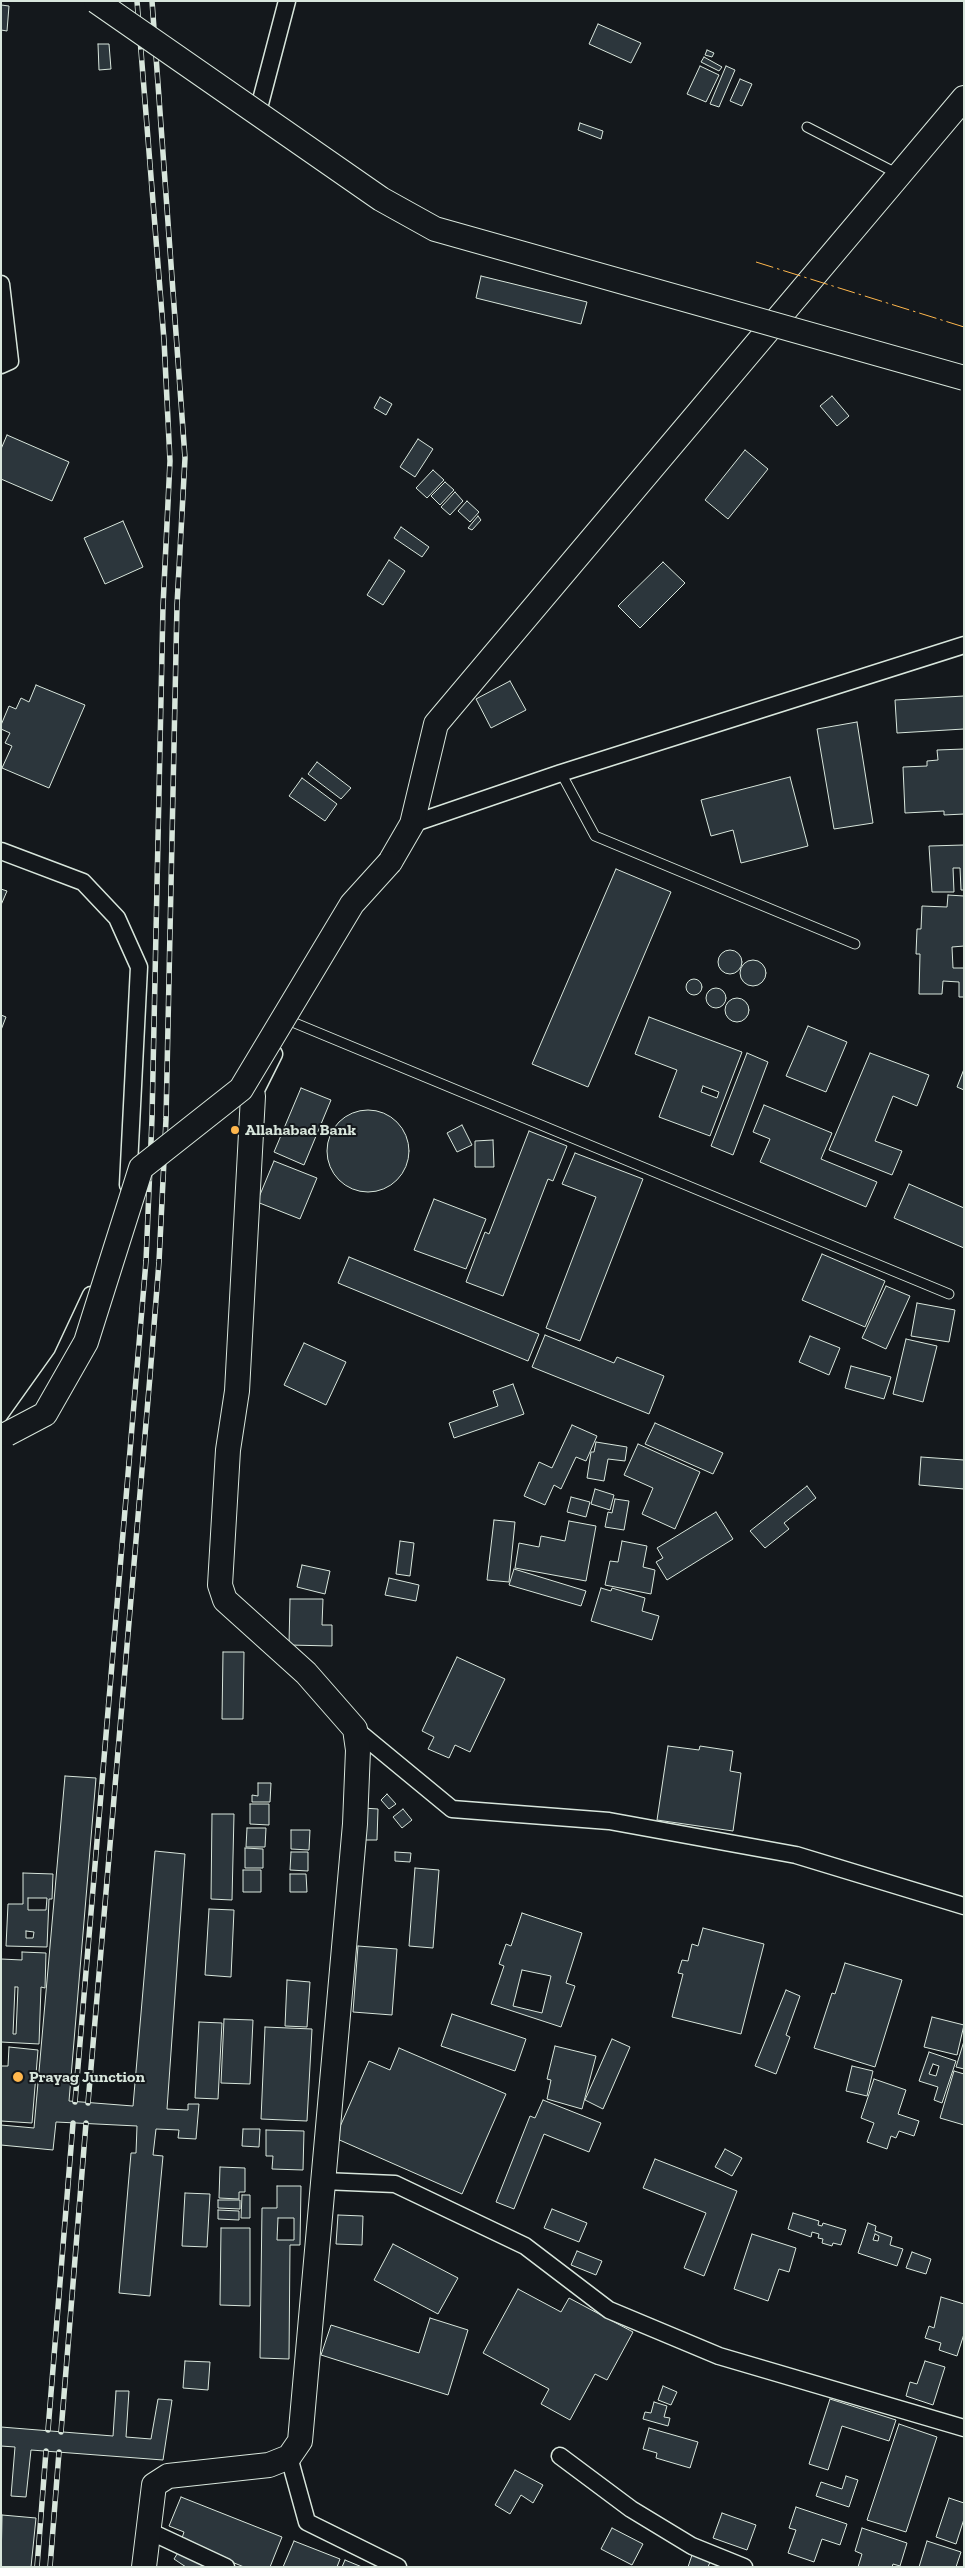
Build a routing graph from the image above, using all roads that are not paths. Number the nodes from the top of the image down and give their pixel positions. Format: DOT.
graph roads {
  1 [pos="96,1"];
  2 [pos="287,1"];
  3 [pos="964,98"];
  4 [pos="260,104"];
  5 [pos="807,127"];
  6 [pos="898,174"];
  7 [pos="381,199"];
  8 [pos="1,284"];
  9 [pos="1,365"];
  10 [pos="964,378"];
  11 [pos="964,645"];
  12 [pos="561,773"];
  13 [pos="412,824"];
  14 [pos="1,851"];
  15 [pos="390,862"];
  16 [pos="855,944"];
  17 [pos="290,1021"];
  18 [pos="253,1096"];
  19 [pos="950,1294"];
  20 [pos="4,1438"];
  21 [pos="355,1729"];
  22 [pos="964,1906"];
  23 [pos="323,2181"];
  24 [pos="964,2428"];
  25 [pos="560,2456"];
  26 [pos="289,2457"];
  27 [pos="149,2531"];
  28 [pos="144,2567"];
  29 [pos="226,2567"];
  30 [pos="398,2567"];
  31 [pos="744,2567"];
  1 -- 7 [label="street, bridge"];
  2 -- 4 [label="street"];
  3 -- 6 [label="street"];
  4 -- 7 [label="lane"];
  4 -- 7 [label="lane"];
  5 -- 6 [label="lane"];
  6 -- 13 [label="street"];
  7 -- 10 [label="street, bridge"];
  8 -- 9 [label="street"];
  11 -- 12 [label="street"];
  12 -- 13 [label="street"];
  12 -- 16 [label="lane"];
  13 -- 15 [label="street"];
  14 -- 20 [label="street"];
  15 -- 17 [label="street"];
  15 -- 20 [label="street, bridge"];
  17 -- 18 [label="street"];
  17 -- 19 [label="lane"];
  18 -- 21 [label="street"];
  21 -- 22 [label="street"];
  21 -- 23 [label="street"];
  23 -- 24 [label="street"];
  23 -- 26 [label="street"];
  25 -- 31 [label="street"];
  26 -- 27 [label="street"];
  26 -- 30 [label="street"];
  27 -- 28 [label="street"];
  27 -- 29 [label="street"];
}
